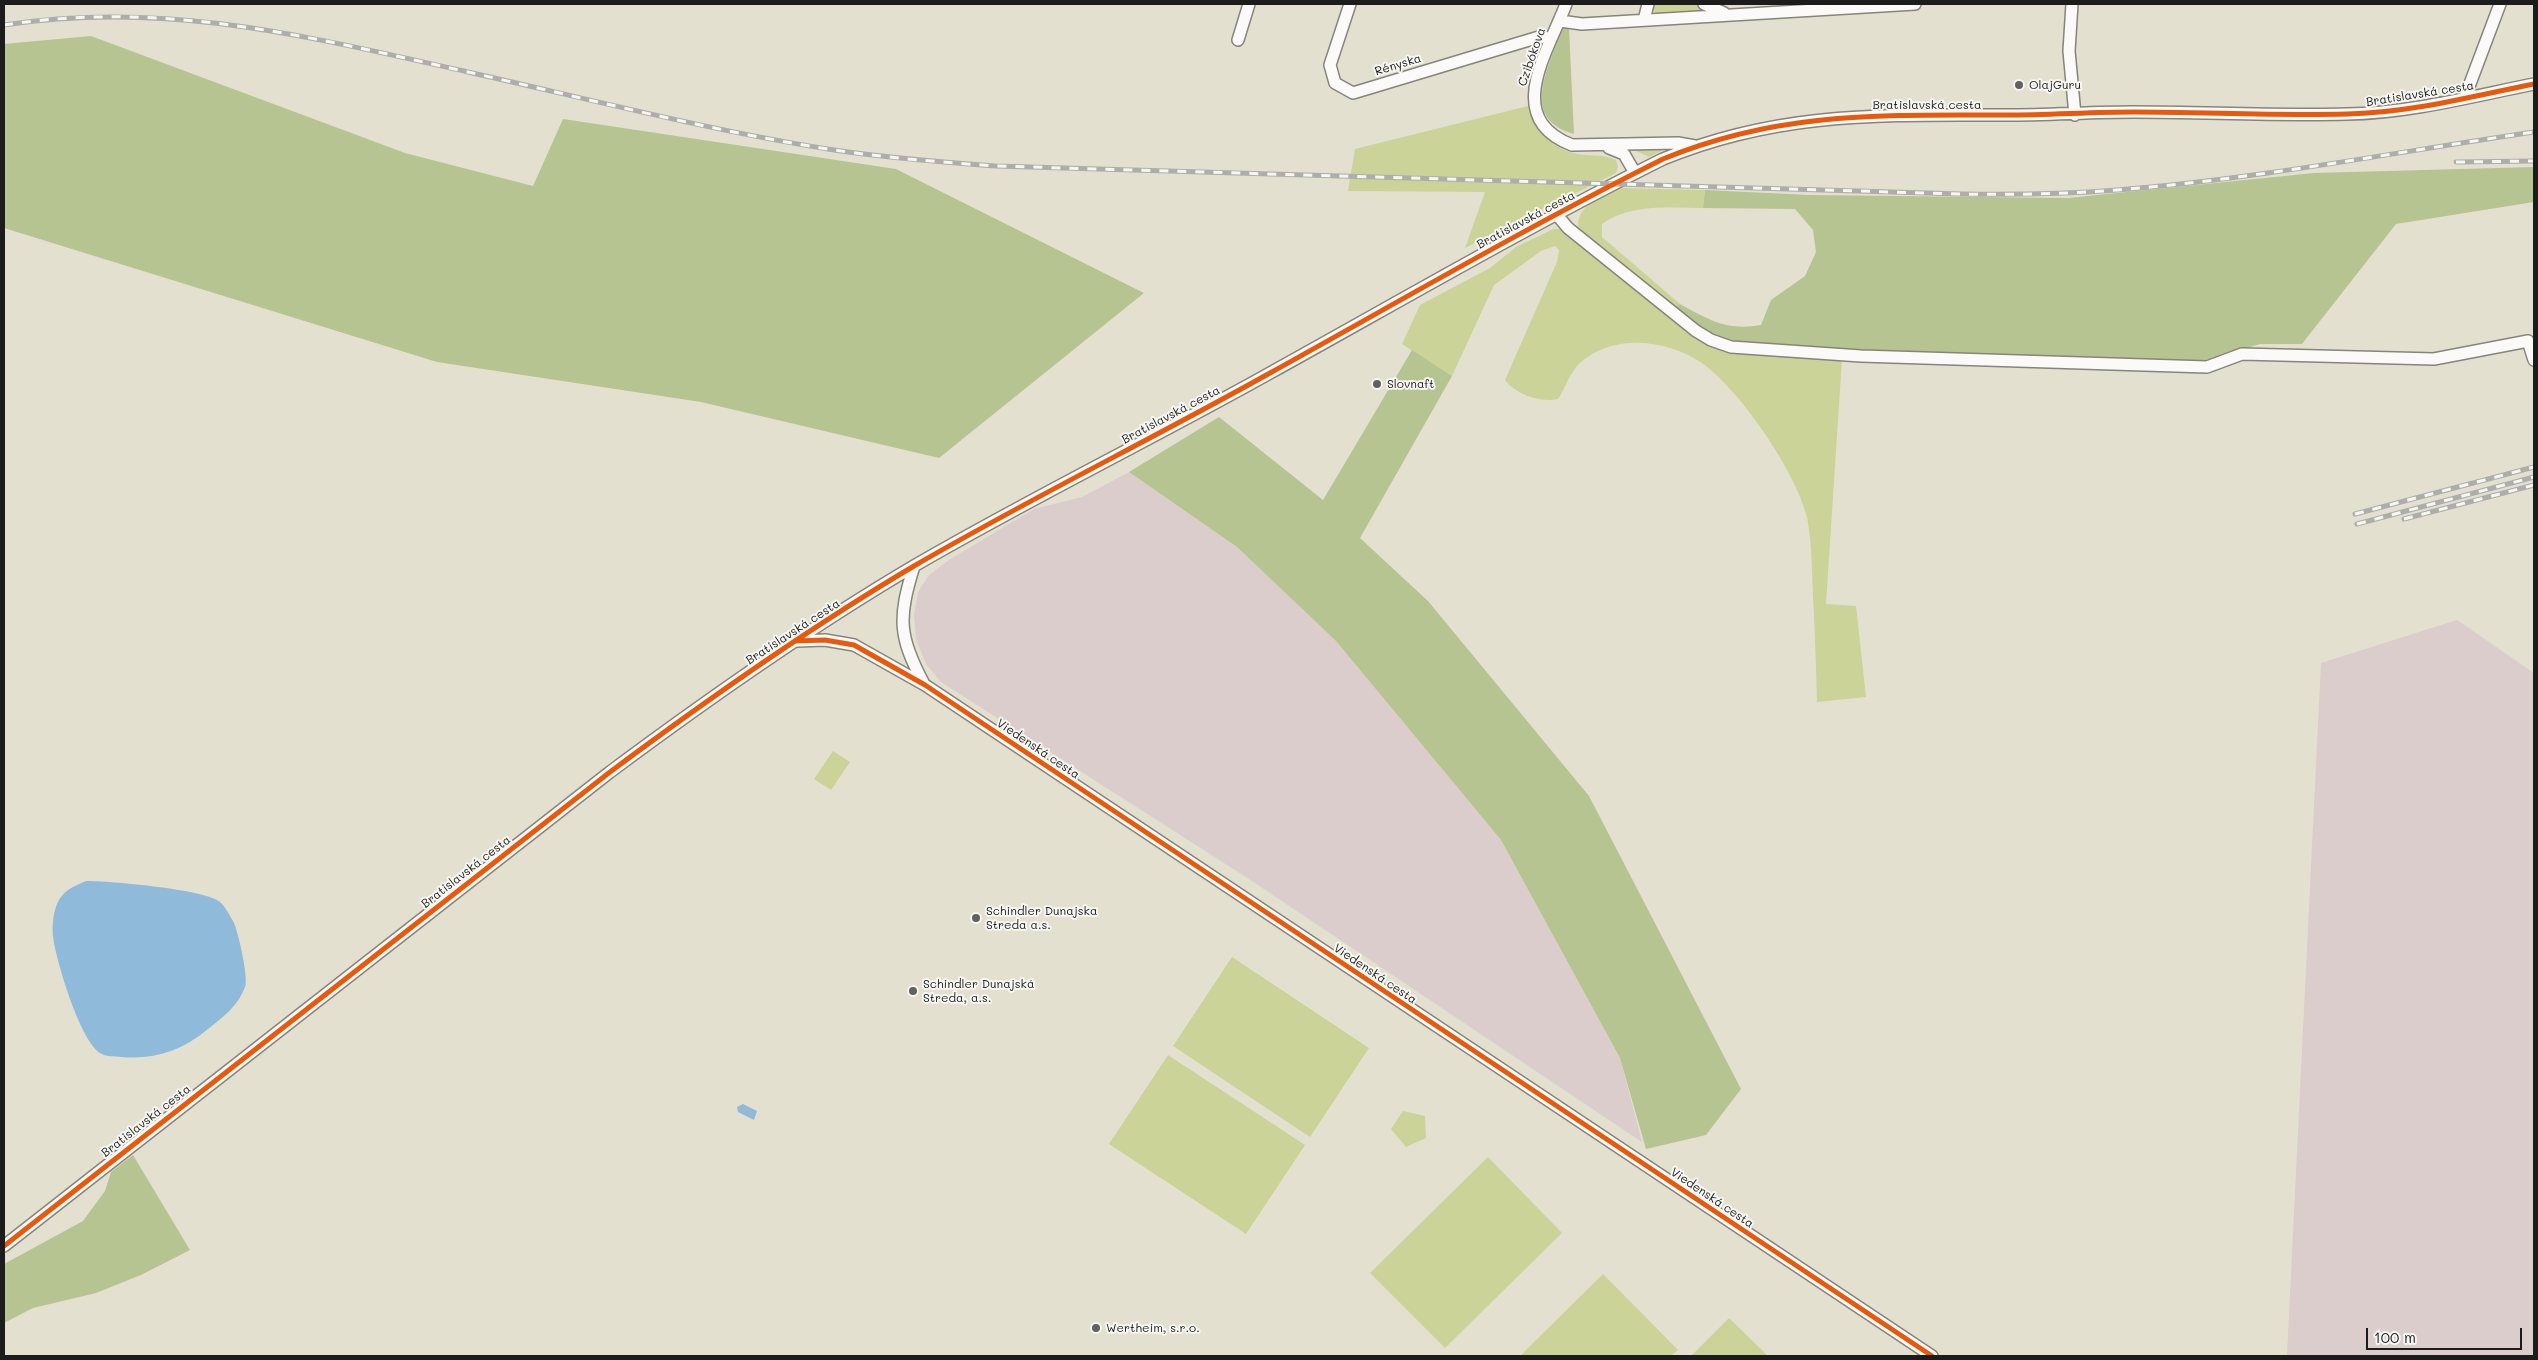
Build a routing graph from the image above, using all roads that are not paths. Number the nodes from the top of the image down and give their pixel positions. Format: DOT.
graph roads {
  1 [pos="1249,4"];
  2 [pos="1350,4"];
  3 [pos="1566,4"];
  4 [pos="1648,4"];
  5 [pos="1704,4"];
  6 [pos="1915,4"];
  7 [pos="2072,4"];
  8 [pos="2500,4"];
  9 [pos="1841,5"];
  10 [pos="1728,15"];
  11 [pos="1644,20"];
  12 [pos="1560,21"];
  13 [pos="1551,38"];
  14 [pos="1238,40"];
  15 [pos="2534,84"];
  16 [pos="2465,97"];
  17 [pos="2075,115"];
  18 [pos="1606,146"];
  19 [pos="1695,146"];
  20 [pos="1635,173"];
  21 [pos="1557,215"];
  22 [pos="2534,360"];
  23 [pos="914,566"];
  24 [pos="795,641"];
  25 [pos="924,685"];
  26 [pos="4,1246"];
  27 [pos="1932,1356"];
  1 -- 14 [label="street"];
  2 -- 13 [label="street, Rényska"];
  3 -- 12 [label="street, Czibókova"];
  4 -- 11 [label="street"];
  5 -- 10 [label="street"];
  6 -- 9 [label="street"];
  7 -- 17 [label="street"];
  8 -- 16 [label="street"];
  9 -- 10 [label="street"];
  10 -- 11 [label="street"];
  11 -- 12 [label="street"];
  12 -- 13 [label="street, Czibókova"];
  13 -- 18 [label="street, Czibókova"];
  15 -- 16 [label="street, Bratislavská cesta"];
  16 -- 17 [label="street, Bratislavská cesta"];
  17 -- 19 [label="street, Bratislavská cesta"];
  18 -- 19 [label="street, Czibókova"];
  18 -- 20 [label="street"];
  19 -- 20 [label="street, Bratislavská cesta"];
  20 -- 21 [label="street, Bratislavská cesta"];
  21 -- 22 [label="street"];
  21 -- 23 [label="street, Bratislavská cesta"];
  23 -- 24 [label="street, Bratislavská cesta"];
  23 -- 25 [label="street, Viedenská cesta"];
  24 -- 25 [label="street, Viedenská cesta"];
  24 -- 26 [label="street, Bratislavská cesta"];
  25 -- 27 [label="street, Viedenská cesta"];
}
